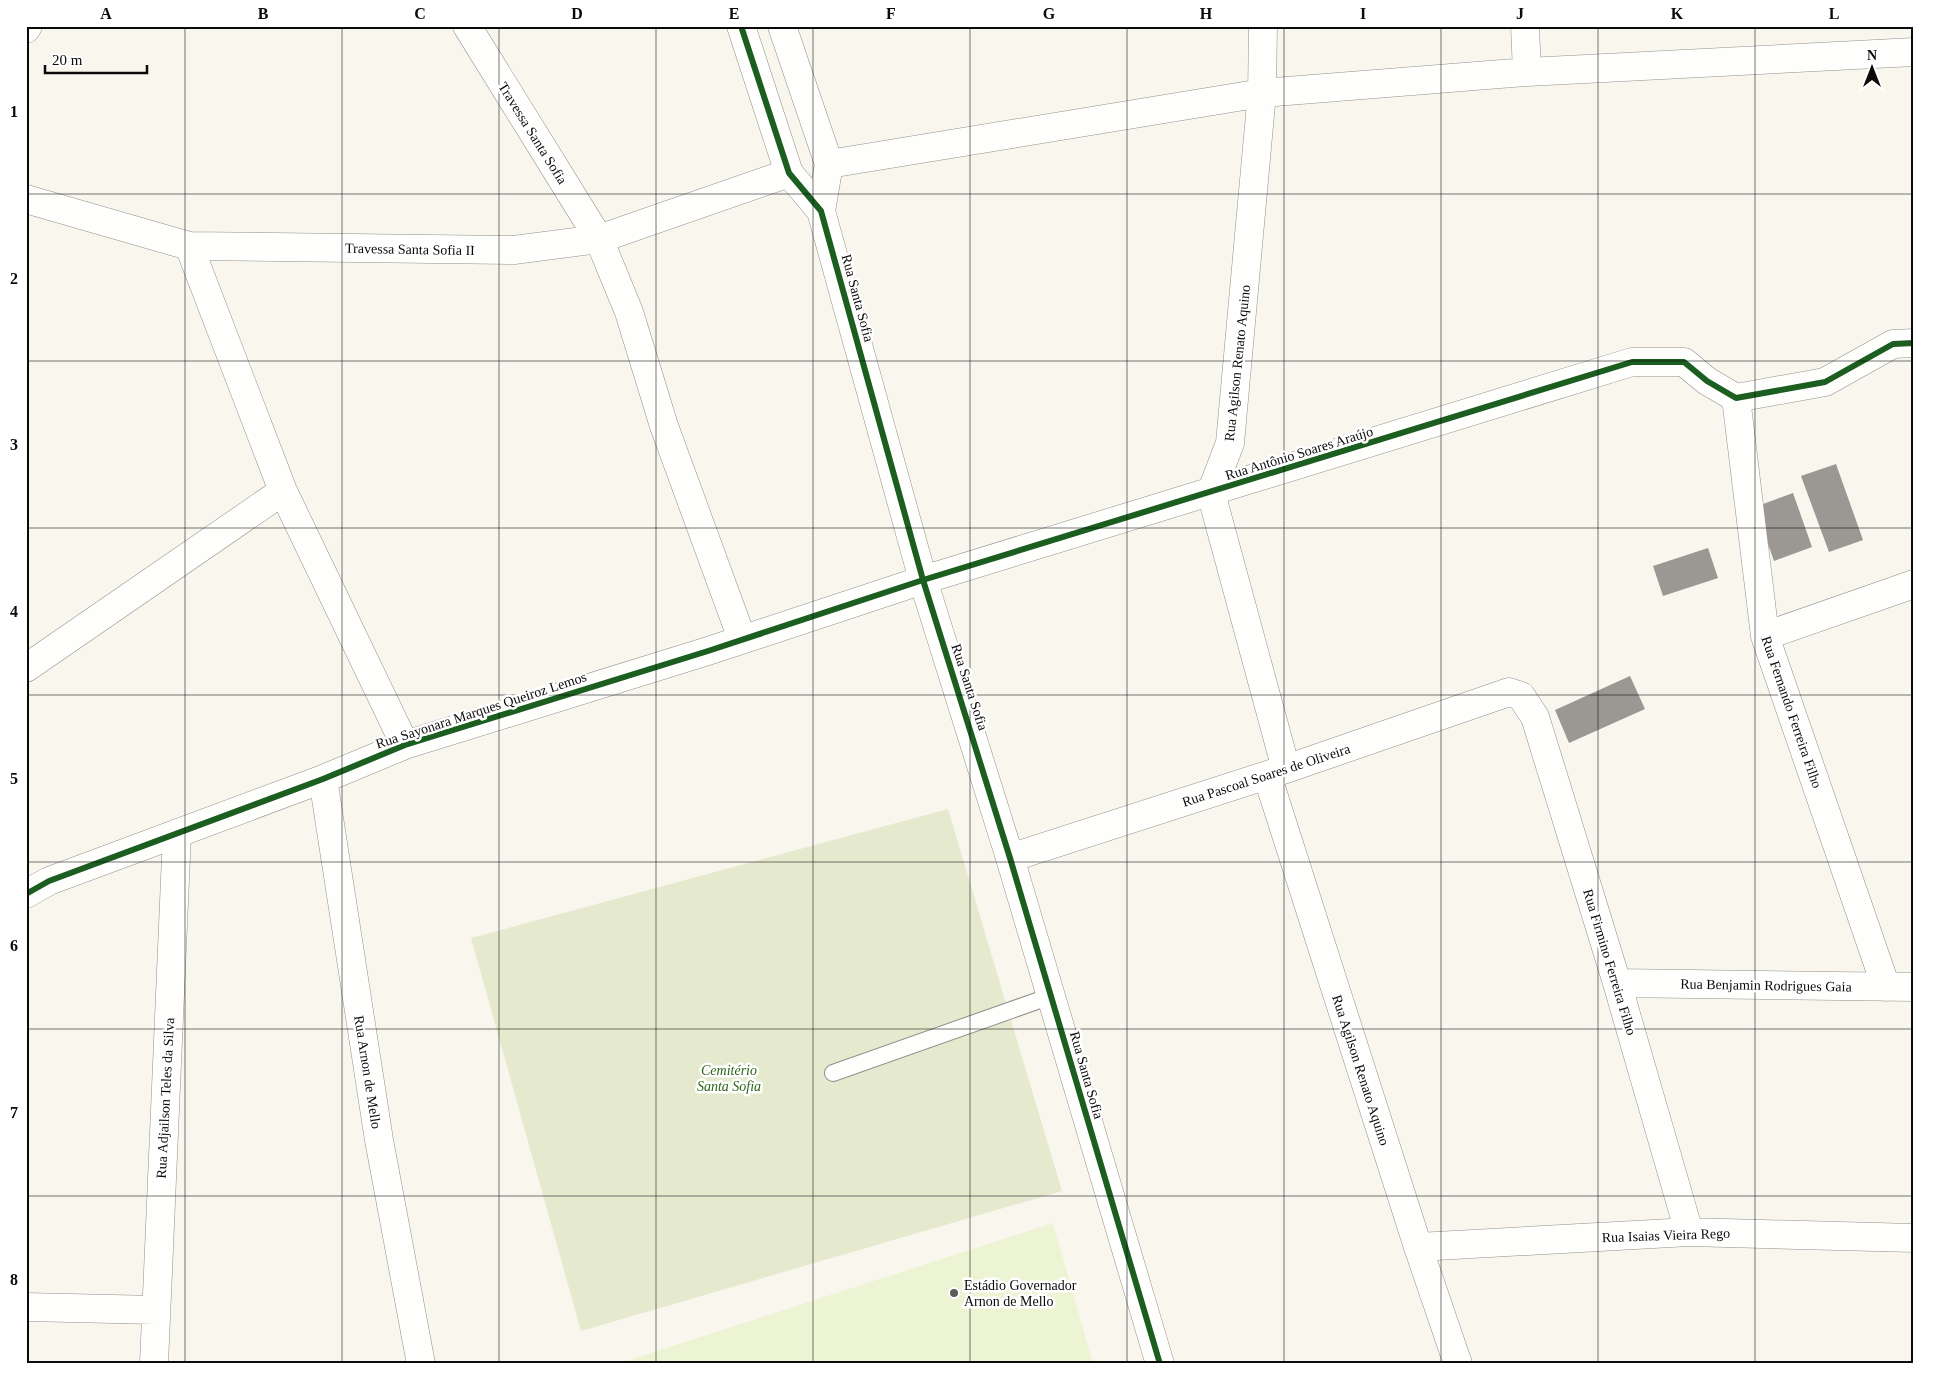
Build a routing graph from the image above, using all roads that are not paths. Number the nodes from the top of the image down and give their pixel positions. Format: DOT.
graph roads {
  1 [pos="467,26"];
  2 [pos="741,26"];
  3 [pos="782,26"];
  4 [pos="1263,26"];
  5 [pos="1525,26"];
  6 [pos="1914,52"];
  7 [pos="1527,72"];
  8 [pos="1262,93"];
  9 [pos="830,164"];
  10 [pos="789,173"];
  11 [pos="26,199"];
  12 [pos="821,211"];
  13 [pos="599,240"];
  14 [pos="189,246"];
  15 [pos="1914,343"];
  16 [pos="1736,398"];
  17 [pos="282,491"];
  18 [pos="1211,494"];
  19 [pos="923,580"];
  20 [pos="1914,584"];
  21 [pos="1765,636"];
  22 [pos="742,639"];
  23 [pos="26,668"];
  24 [pos="1521,696"];
  25 [pos="405,745"];
  26 [pos="1277,772"];
  27 [pos="323,779"];
  28 [pos="177,833"];
  29 [pos="1010,858"];
  30 [pos="26,894"];
  31 [pos="1617,983"];
  32 [pos="1886,987"];
  33 [pos="1914,987"];
  34 [pos="1051,996"];
  35 [pos="833,1073"];
  36 [pos="1689,1232"];
  37 [pos="1914,1238"];
  38 [pos="1418,1247"];
  39 [pos="26,1306"];
  40 [pos="156,1310"];
  41 [pos="154,1364"];
  42 [pos="421,1364"];
  43 [pos="1160,1364"];
  44 [pos="1458,1364"];
  1 -- 13 [label="street, Travessa Santa Sofia"];
  2 -- 10 [label="street, Rua Santa Sofia"];
  3 -- 9 [label="street"];
  4 -- 8 [label="street, Rua Agilson Renato Aquino"];
  5 -- 7 [label="street"];
  6 -- 7 [label="street"];
  7 -- 8 [label="street"];
  8 -- 9 [label="street"];
  8 -- 18 [label="street, Rua Agilson Renato Aquino"];
  9 -- 12 [label="street, Rua Santa Sofia"];
  10 -- 12 [label="street, Rua Santa Sofia"];
  10 -- 13 [label="street, Travessa Santa Sofia II"];
  11 -- 14 [label="street, Travessa Santa Sofia II"];
  12 -- 19 [label="street, Rua Santa Sofia"];
  13 -- 14 [label="street, Travessa Santa Sofia II"];
  13 -- 22 [label="street, Travessa Santa Sofia"];
  14 -- 17 [label="street"];
  15 -- 16 [label="street"];
  16 -- 18 [label="street, Rua Antônio Soares Araújo"];
  16 -- 21 [label="street, Rua Fernando Ferreira Filho"];
  17 -- 23 [label="street"];
  17 -- 25 [label="street"];
  18 -- 19 [label="street, Rua Antônio Soares Araújo"];
  18 -- 26 [label="street, Rua Agilson Renato Aquino"];
  19 -- 22 [label="street, Rua Sayonara Marques Queiroz Lemos"];
  19 -- 29 [label="street, Rua Santa Sofia"];
  20 -- 21 [label="street"];
  21 -- 32 [label="street, Rua Fernando Ferreira Filho"];
  22 -- 25 [label="street, Rua Sayonara Marques Queiroz Lemos"];
  24 -- 26 [label="street, Rua Pascoal Soares de Oliveira"];
  24 -- 31 [label="street, Rua Firmino Ferreira Filho"];
  25 -- 27 [label="street, Rua Sayonara Marques Queiroz Lemos"];
  26 -- 29 [label="street, Rua Pascoal Soares de Oliveira"];
  26 -- 38 [label="street, Rua Agilson Renato Aquino"];
  27 -- 28 [label="street, Rua Sayonara Marques Queiroz Lemos"];
  27 -- 42 [label="street, Rua Arnon de Mello"];
  28 -- 30 [label="street, Rua Sayonara Marques Queiroz Lemos"];
  28 -- 40 [label="street, Rua Adjailson Teles da Silva"];
  29 -- 34 [label="street, Rua Santa Sofia"];
  31 -- 32 [label="street, Rua Benjamin Rodrigues Gaia"];
  31 -- 36 [label="street, Rua Firmino Ferreira Filho"];
  32 -- 33 [label="street, Rua Benjamin Rodrigues Gaia"];
  34 -- 35 [label="lane"];
  34 -- 43 [label="street, Rua Santa Sofia"];
  36 -- 37 [label="street, Rua Isaias Vieira Rego"];
  36 -- 38 [label="street, Rua Isaias Vieira Rego"];
  38 -- 44 [label="street, Rua Agilson Renato Aquino"];
  39 -- 40 [label="street"];
  40 -- 41 [label="street, Rua Adjailson Teles da Silva"];
}
